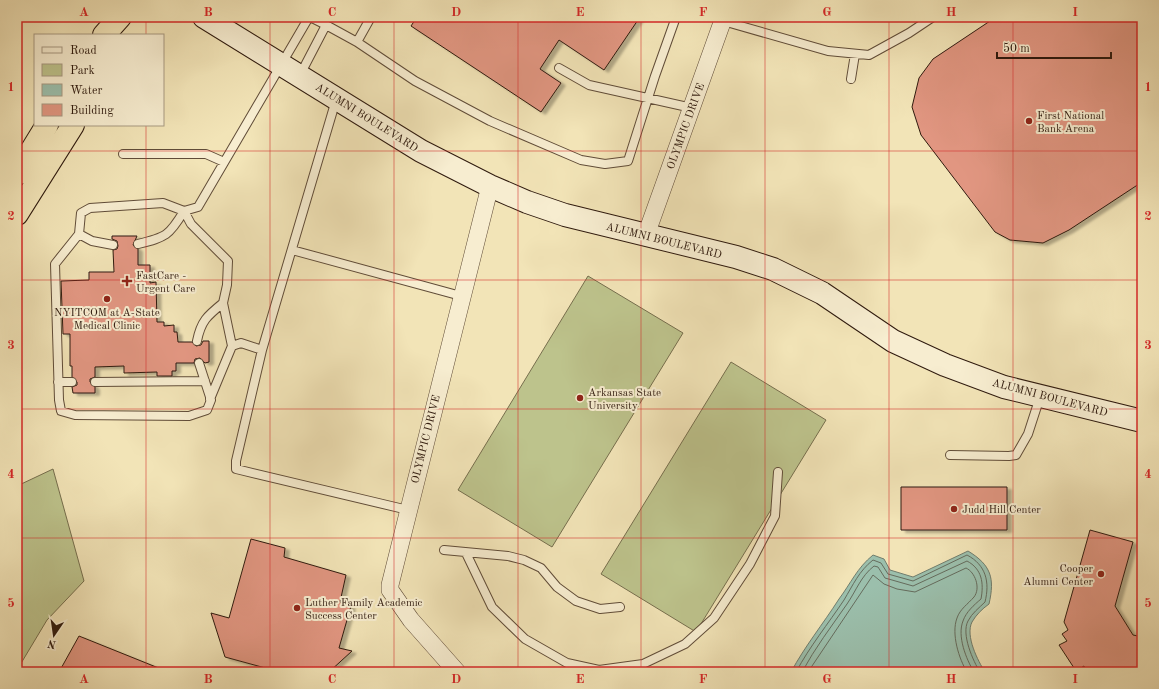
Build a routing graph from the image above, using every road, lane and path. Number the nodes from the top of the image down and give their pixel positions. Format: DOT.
graph roads {
  1 [pos="120,17"];
  2 [pos="128,17"];
  3 [pos="204,17"];
  4 [pos="310,17"];
  5 [pos="371,17"];
  6 [pos="676,17"];
  7 [pos="933,17"];
  8 [pos="724,19"];
  9 [pos="326,25"];
  10 [pos="105,34"];
  11 [pos="123,34"];
  12 [pos="357,42"];
  13 [pos="856,54"];
  14 [pos="281,64"];
  15 [pos="559,68"];
  16 [pos="300,75"];
  17 [pos="851,79"];
  18 [pos="337,98"];
  19 [pos="648,98"];
  20 [pos="692,108"];
  21 [pos="46,126"];
  22 [pos="72,126"];
  23 [pos="123,154"];
  24 [pos="224,162"];
  25 [pos="17,174"];
  26 [pos="490,186"];
  27 [pos="184,211"];
  28 [pos="17,214"];
  29 [pos="79,234"];
  30 [pos="646,235"];
  31 [pos="138,244"];
  32 [pos="113,245"];
  33 [pos="292,250"];
  34 [pos="461,296"];
  35 [pos="223,303"];
  36 [pos="197,342"];
  37 [pos="232,346"];
  38 [pos="262,350"];
  39 [pos="199,363"];
  40 [pos="205,380"];
  41 [pos="58,382"];
  42 [pos="72,382"];
  43 [pos="95,382"];
  44 [pos="1040,396"];
  45 [pos="210,399"];
  46 [pos="1142,421"];
  47 [pos="950,455"];
  48 [pos="778,472"];
  49 [pos="408,510"];
  50 [pos="444,550"];
  51 [pos="466,553"];
  52 [pos="620,607"];
  53 [pos="457,672"];
  1 -- 10 [label="highway"];
  2 -- 11 [label="highway"];
  3 -- 14 [label="street, ALUMNI BOULEVARD"];
  4 -- 9 [label="lane"];
  4 -- 14 [label="lane"];
  5 -- 12 [label="lane"];
  6 -- 19 [label="lane"];
  7 -- 13 [label="lane"];
  8 -- 13 [label="lane"];
  8 -- 20 [label="street, OLYMPIC DRIVE"];
  9 -- 12 [label="lane"];
  9 -- 16 [label="lane"];
  12 -- 19 [label="lane"];
  13 -- 17 [label="lane"];
  14 -- 16 [label="street, ALUMNI BOULEVARD"];
  14 -- 24 [label="lane"];
  15 -- 19 [label="lane"];
  16 -- 18 [label="street, ALUMNI BOULEVARD"];
  18 -- 26 [label="street, ALUMNI BOULEVARD"];
  18 -- 33 [label="lane"];
  19 -- 20 [label="lane"];
  20 -- 30 [label="street, OLYMPIC DRIVE"];
  21 -- 25 [label="highway"];
  22 -- 28 [label="highway"];
  23 -- 24 [label="lane"];
  24 -- 27 [label="lane"];
  26 -- 30 [label="street, ALUMNI BOULEVARD"];
  26 -- 34 [label="street, OLYMPIC DRIVE"];
  27 -- 29 [label="lane"];
  27 -- 31 [label="lane"];
  27 -- 35 [label="lane"];
  29 -- 32 [label="lane"];
  29 -- 41 [label="lane"];
  30 -- 44 [label="street, ALUMNI BOULEVARD"];
  33 -- 34 [label="lane"];
  33 -- 38 [label="lane"];
  34 -- 49 [label="street, OLYMPIC DRIVE"];
  35 -- 36 [label="lane"];
  35 -- 37 [label="lane"];
  37 -- 38 [label="lane"];
  37 -- 45 [label="lane"];
  38 -- 49 [label="lane"];
  39 -- 40 [label="lane"];
  40 -- 43 [label="lane"];
  40 -- 45 [label="lane"];
  41 -- 42 [label="lane"];
  41 -- 45 [label="lane"];
  44 -- 46 [label="street, ALUMNI BOULEVARD"];
  44 -- 47 [label="lane"];
  48 -- 51 [label="lane"];
  49 -- 53 [label="street, OLYMPIC DRIVE"];
  50 -- 51 [label="lane"];
  51 -- 52 [label="lane"];
}
